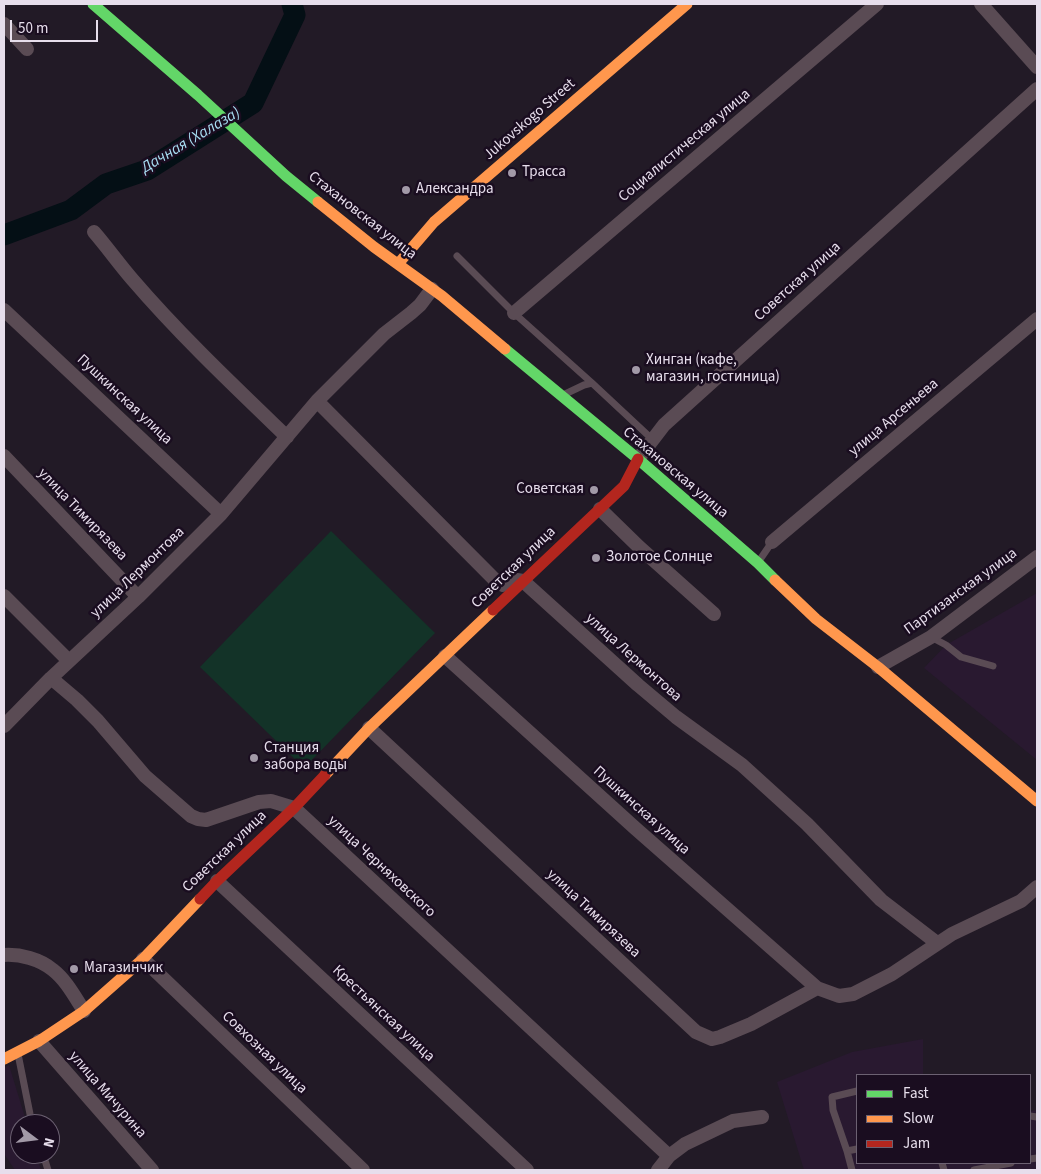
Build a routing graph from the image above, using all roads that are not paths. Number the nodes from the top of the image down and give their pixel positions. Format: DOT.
graph roads {
  1 [pos="93,4"];
  2 [pos="687,4"];
  3 [pos="877,4"];
  4 [pos="981,4"];
  5 [pos="4,24"];
  6 [pos="27,48"];
  7 [pos="1037,67"];
  8 [pos="1037,89"];
  9 [pos="94,232"];
  10 [pos="457,256"];
  11 [pos="398,264"];
  12 [pos="432,289"];
  13 [pos="4,310"];
  14 [pos="514,313"];
  15 [pos="1037,319"];
  16 [pos="592,383"];
  17 [pos="561,396"];
  18 [pos="317,401"];
  19 [pos="287,436"];
  20 [pos="652,439"];
  21 [pos="4,456"];
  22 [pos="638,459"];
  23 [pos="600,509"];
  24 [pos="221,514"];
  25 [pos="772,542"];
  26 [pos="1037,557"];
  27 [pos="758,563"];
  28 [pos="523,581"];
  29 [pos="4,596"];
  30 [pos="138,597"];
  31 [pos="714,614"];
  32 [pos="931,637"];
  33 [pos="445,656"];
  34 [pos="69,661"];
  35 [pos="993,666"];
  36 [pos="878,667"];
  37 [pos="51,678"];
  38 [pos="4,726"];
  39 [pos="369,728"];
  40 [pos="1037,801"];
  41 [pos="294,808"];
  42 [pos="216,881"];
  43 [pos="1037,888"];
  44 [pos="937,942"];
  45 [pos="4,955"];
  46 [pos="143,959"];
  47 [pos="818,988"];
  48 [pos="84,1011"];
  49 [pos="39,1041"];
  50 [pos="17,1052"];
  51 [pos="4,1059"];
  52 [pos="856,1091"];
  53 [pos="30,1114"];
  54 [pos="762,1117"];
  55 [pos="856,1149"];
  56 [pos="847,1151"];
  57 [pos="670,1156"];
  58 [pos="1006,1164"];
  59 [pos="152,1170"];
  60 [pos="363,1170"];
  61 [pos="527,1170"];
  62 [pos="658,1170"];
  63 [pos="852,1170"];
  64 [pos="974,1170"];
  1 -- 11 [label="main road, Стахановская улица"];
  2 -- 11 [label="main road, Jukovskogo Street"];
  3 -- 14 [label="street, Социалистическая улица"];
  4 -- 7 [label="street"];
  5 -- 6 [label="street"];
  8 -- 20 [label="street, Советская улица"];
  9 -- 19 [label="street"];
  10 -- 14 [label="lane"];
  11 -- 12 [label="main road, Стахановская улица"];
  12 -- 17 [label="main road, Стахановская улица"];
  12 -- 18 [label="street, улица Лермонтова"];
  13 -- 24 [label="street, Пушкинская улица"];
  14 -- 16 [label="lane"];
  15 -- 25 [label="street, улица Арсеньева"];
  16 -- 17 [label="lane"];
  16 -- 20 [label="lane"];
  17 -- 22 [label="main road, Стахановская улица"];
  18 -- 19 [label="street, улица Лермонтова"];
  18 -- 28 [label="street"];
  19 -- 24 [label="street, улица Лермонтова"];
  20 -- 22 [label="street, Советская улица"];
  21 -- 30 [label="street, улица Тимирязева"];
  22 -- 23 [label="main road, Советская улица"];
  22 -- 27 [label="main road, Стахановская улица"];
  23 -- 28 [label="main road, Советская улица"];
  23 -- 31 [label="street"];
  24 -- 30 [label="street, улица Лермонтова"];
  25 -- 27 [label="lane"];
  26 -- 32 [label="street, Партизанская улица"];
  27 -- 36 [label="main road, Стахановская улица"];
  28 -- 33 [label="main road, Советская улица"];
  28 -- 44 [label="street, улица Лермонтова"];
  29 -- 34 [label="street"];
  30 -- 34 [label="street, улица Лермонтова"];
  32 -- 35 [label="lane"];
  32 -- 36 [label="street, Партизанская улица"];
  33 -- 39 [label="main road, Советская улица"];
  33 -- 47 [label="street, Пушкинская улица"];
  34 -- 37 [label="street, улица Лермонтова"];
  36 -- 40 [label="main road, Стахановская улица"];
  37 -- 38 [label="street, улица Лермонтова"];
  37 -- 41 [label="street, улица Черняховского"];
  39 -- 41 [label="main road, Советская улица"];
  39 -- 47 [label="street, улица Тимирязева"];
  41 -- 42 [label="main road, Советская улица"];
  41 -- 57 [label="street, улица Черняховского"];
  42 -- 46 [label="main road, Советская улица"];
  42 -- 61 [label="street, Крестьянская улица"];
  43 -- 44 [label="street"];
  44 -- 47 [label="street"];
  45 -- 48 [label="street"];
  46 -- 48 [label="main road, Советская улица"];
  46 -- 60 [label="street, Совхозная улица"];
  48 -- 49 [label="main road, Советская улица"];
  49 -- 50 [label="main road, Советская улица"];
  49 -- 59 [label="street, улица Мичурина"];
  50 -- 51 [label="main road, Советская улица"];
  50 -- 53 [label="lane"];
  52 -- 56 [label="lane"];
  54 -- 57 [label="street"];
  55 -- 56 [label="lane"];
  56 -- 63 [label="lane"];
  57 -- 62 [label="street"];
  58 -- 64 [label="lane"];
}
